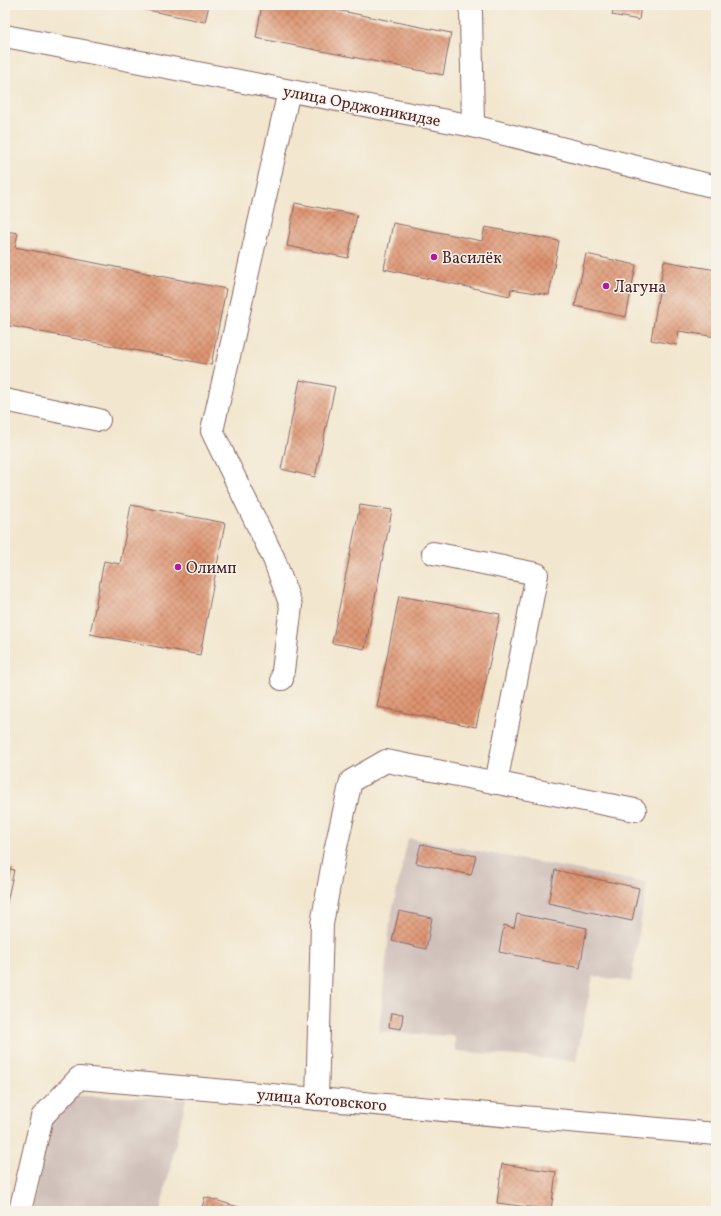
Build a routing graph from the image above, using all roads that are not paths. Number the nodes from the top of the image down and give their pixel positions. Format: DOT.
graph roads {
  1 [pos="470,5"];
  2 [pos="5,36"];
  3 [pos="288,91"];
  4 [pos="473,126"];
  5 [pos="716,186"];
  6 [pos="5,400"];
  7 [pos="98,420"];
  8 [pos="433,553"];
  9 [pos="282,679"];
  10 [pos="496,783"];
  11 [pos="635,810"];
  12 [pos="318,1099"];
  13 [pos="716,1134"];
  14 [pos="20,1211"];
  1 -- 4 [label="street"];
  2 -- 3 [label="street, улица Орджоникидзе"];
  3 -- 4 [label="street, улица Орджоникидзе"];
  3 -- 9 [label="street"];
  4 -- 5 [label="street, улица Орджоникидзе"];
  6 -- 7 [label="street"];
  8 -- 10 [label="street"];
  10 -- 11 [label="street"];
  10 -- 12 [label="street"];
  12 -- 13 [label="street, улица Котовского"];
  12 -- 14 [label="street, улица Котовского"];
}
